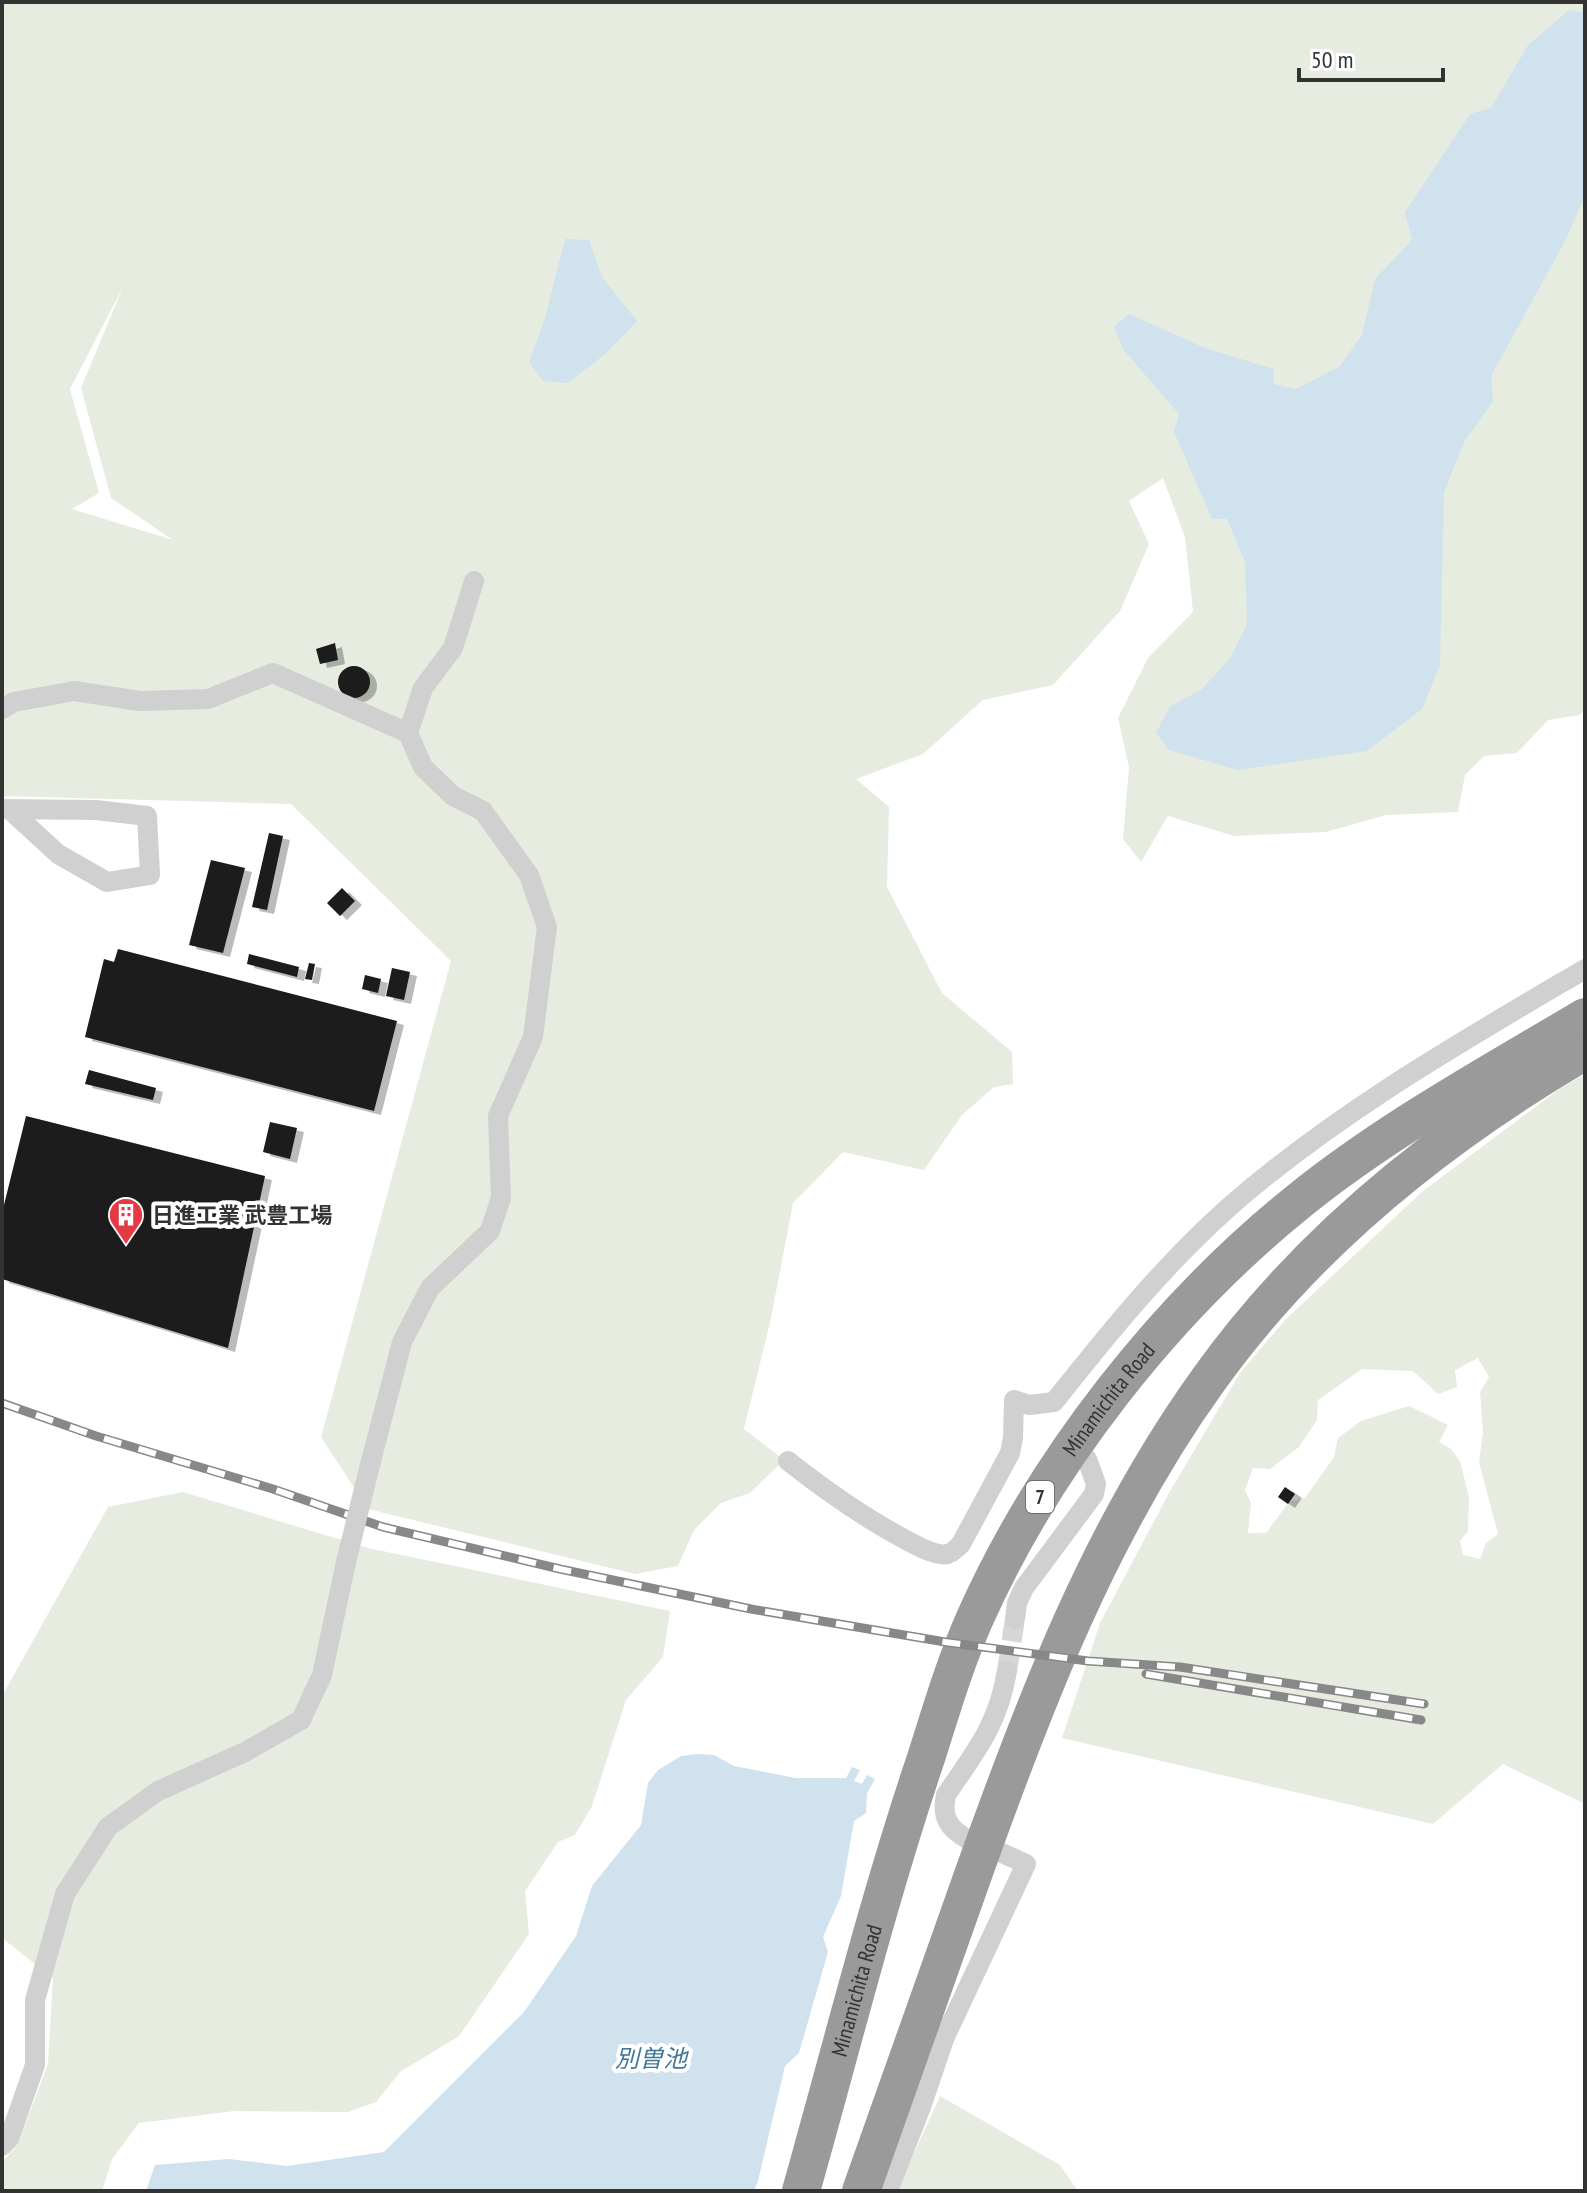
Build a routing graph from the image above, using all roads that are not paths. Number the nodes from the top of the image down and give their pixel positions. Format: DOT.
graph roads {
  1 [pos="474,581"];
  2 [pos="2,709"];
  3 [pos="408,733"];
  4 [pos="5,809"];
  5 [pos="1585,969"];
  6 [pos="1585,1017"];
  7 [pos="1585,1051"];
  8 [pos="1054,1402"];
  9 [pos="1067,1418"];
  10 [pos="1087,1459"];
  11 [pos="788,1461"];
  12 [pos="1015,1619"];
  13 [pos="1007,1671"];
  14 [pos="969,1840"];
  15 [pos="1002,1853"];
  16 [pos="2,2146"];
  17 [pos="801,2191"];
  18 [pos="861,2191"];
  19 [pos="888,2191"];
  1 -- 3 [label="street"];
  2 -- 3 [label="street"];
  3 -- 16 [label="street, bridge"];
  4 -- 4 [label="street"];
  5 -- 8 [label="street"];
  6 -- 17 [label="highway, Minamichita Road / 7"];
  7 -- 18 [label="highway"];
  8 -- 9 [label="street"];
  8 -- 11 [label="street"];
  10 -- 12 [label="street"];
  13 -- 14 [label="street"];
  15 -- 19 [label="street"];
}
